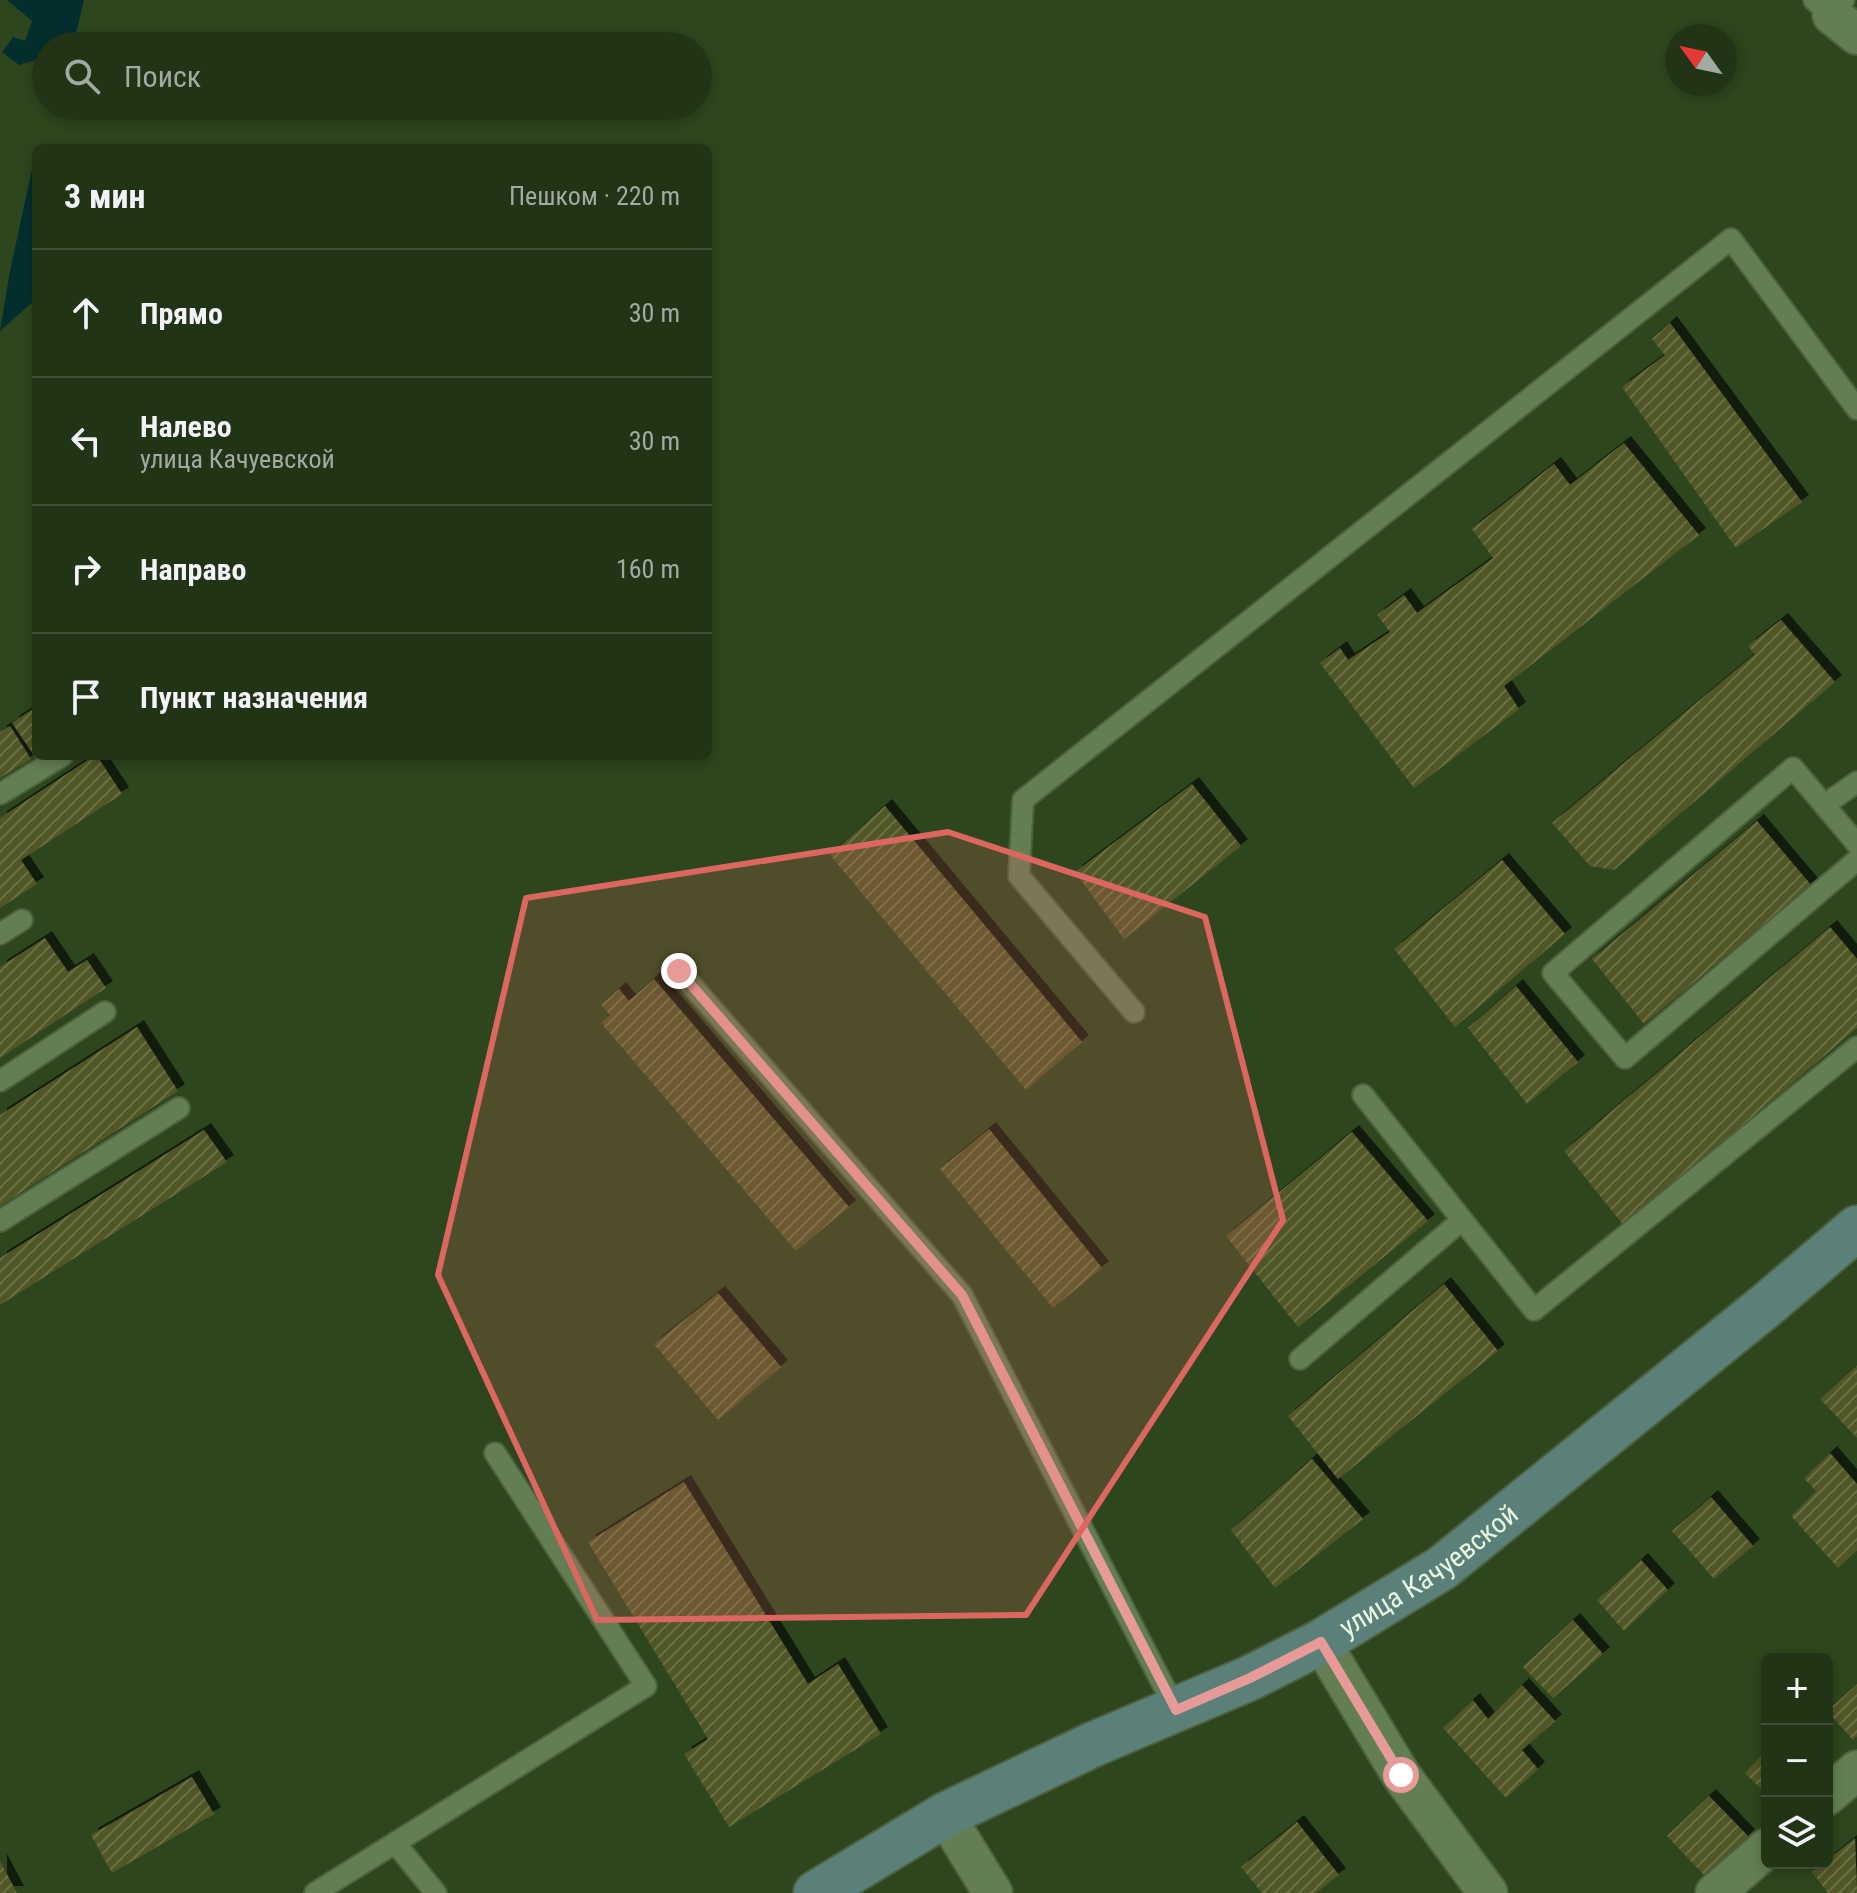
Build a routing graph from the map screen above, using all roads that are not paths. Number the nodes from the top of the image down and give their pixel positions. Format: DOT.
graph roads {
  1 [pos="1857,409"];
  2 [pos="55,760"];
  3 [pos="1857,782"];
  4 [pos="0,794"];
  5 [pos="1824,805"];
  6 [pos="1857,844"];
  7 [pos="1857,860"];
  8 [pos="22,920"];
  9 [pos="0,934"];
  10 [pos="679,971"];
  11 [pos="105,1012"];
  12 [pos="1134,1012"];
  13 [pos="1857,1047"];
  14 [pos="0,1081"];
  15 [pos="1363,1095"];
  16 [pos="179,1108"];
  17 [pos="1462,1220"];
  18 [pos="0,1221"];
  19 [pos="1857,1228"];
  20 [pos="1300,1359"];
  21 [pos="495,1453"];
  22 [pos="1321,1642"];
  23 [pos="1176,1710"];
  24 [pos="1857,1770"];
  25 [pos="1833,1791"];
  26 [pos="945,1815"];
  27 [pos="395,1843"];
  28 [pos="1761,1853"];
  29 [pos="315,1893"];
  30 [pos="436,1893"];
  31 [pos="816,1893"];
  32 [pos="993,1893"];
  33 [pos="1488,1893"];
  34 [pos="1715,1893"];
  1 -- 12 [label="lane"];
  2 -- 4 [label="lane"];
  3 -- 5 [label="lane"];
  5 -- 6 [label="lane"];
  5 -- 7 [label="lane"];
  8 -- 9 [label="lane"];
  10 -- 23 [label="lane"];
  11 -- 14 [label="lane"];
  13 -- 17 [label="lane"];
  15 -- 17 [label="lane"];
  16 -- 18 [label="lane"];
  17 -- 20 [label="lane"];
  19 -- 22 [label="street, улица Качуевской"];
  21 -- 27 [label="lane"];
  22 -- 23 [label="street, улица Качуевской"];
  22 -- 33 [label="street"];
  23 -- 26 [label="street, улица Качуевской"];
  24 -- 25 [label="street"];
  26 -- 31 [label="street, улица Качуевской"];
  26 -- 32 [label="street"];
  27 -- 29 [label="lane"];
  27 -- 30 [label="lane"];
  28 -- 34 [label="street"];
}
